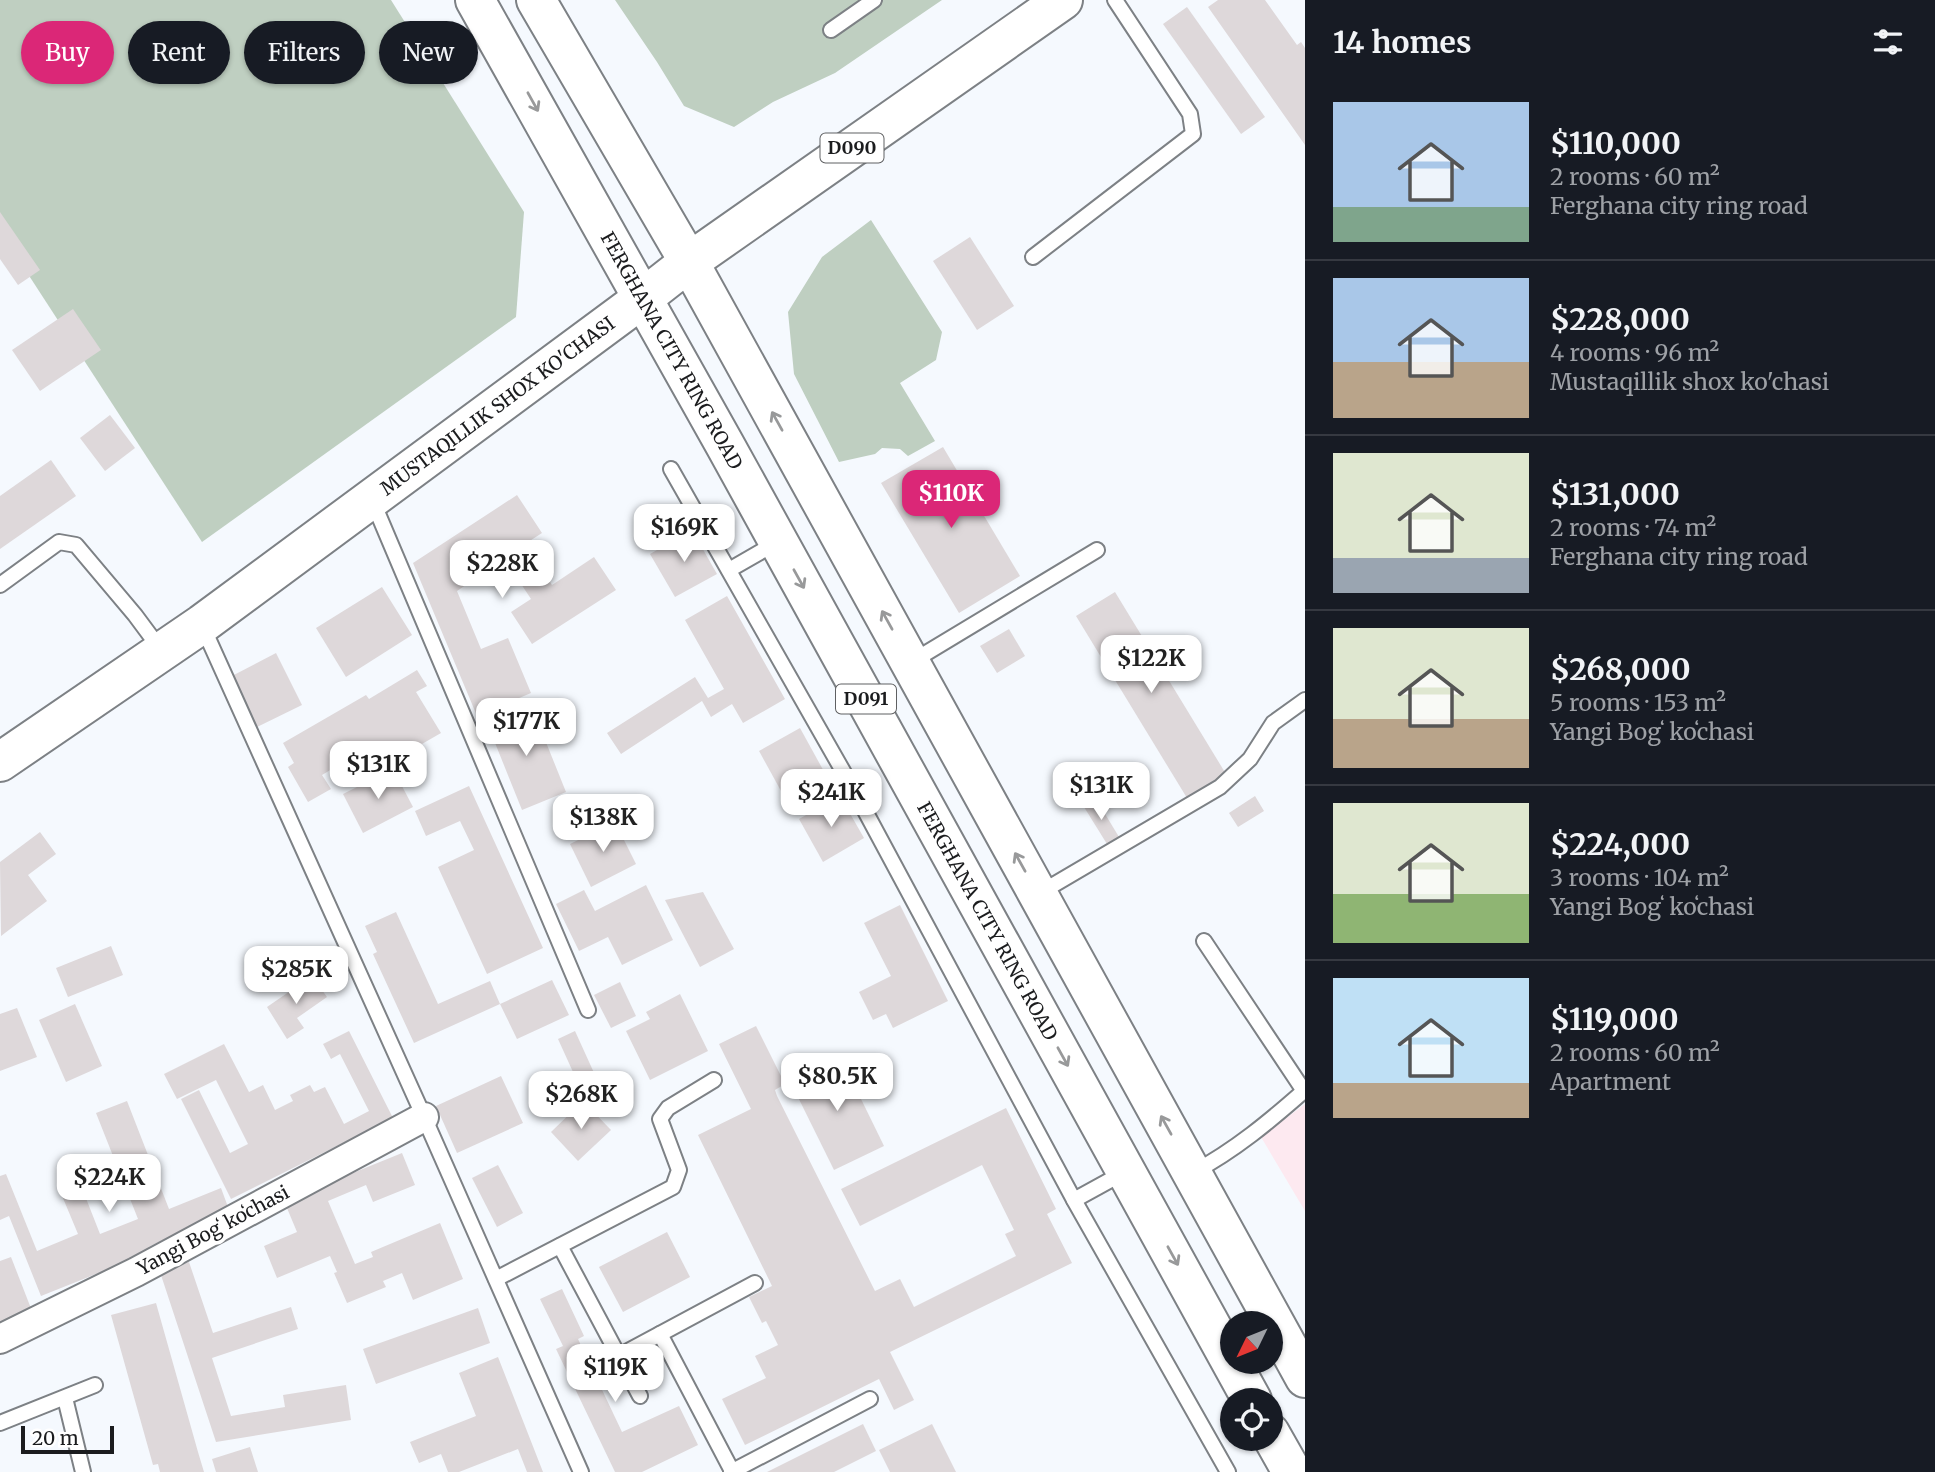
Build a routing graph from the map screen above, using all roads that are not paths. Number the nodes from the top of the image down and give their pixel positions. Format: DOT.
graph roads {
  1 [pos="475,0"];
  2 [pos="536,0"];
  3 [pos="874,0"];
  4 [pos="1115,0"];
  5 [pos="1055,2"];
  6 [pos="831,30"];
  7 [pos="1033,257"];
  8 [pos="689,262"];
  9 [pos="643,298"];
  10 [pos="671,469"];
  11 [pos="372,499"];
  12 [pos="779,541"];
  13 [pos="1097,550"];
  14 [pos="729,570"];
  15 [pos="0,585"];
  16 [pos="202,624"];
  17 [pos="162,651"];
  18 [pos="910,663"];
  19 [pos="1305,700"];
  20 [pos="0,762"];
  21 [pos="1038,894"];
  22 [pos="1204,941"];
  23 [pos="588,1010"];
  24 [pos="714,1080"];
  25 [pos="1304,1091"];
  26 [pos="424,1117"];
  27 [pos="1126,1171"];
  28 [pos="1192,1173"];
  29 [pos="1074,1200"];
  30 [pos="560,1246"];
  31 [pos="496,1279"];
  32 [pos="755,1283"];
  33 [pos="660,1334"];
  34 [pos="0,1339"];
  35 [pos="619,1356"];
  36 [pos="1305,1378"];
  37 [pos="95,1385"];
  38 [pos="1245,1388"];
  39 [pos="640,1396"];
  40 [pos="65,1398"];
  41 [pos="870,1399"];
  42 [pos="0,1423"];
  43 [pos="1280,1451"];
  44 [pos="83,1472"];
  45 [pos="581,1472"];
  46 [pos="732,1472"];
  47 [pos="1227,1472"];
  48 [pos="1292,1472"];
  1 -- 9 [label="main road, FERGHANA CITY RING ROAD / D091, one-way"];
  2 -- 8 [label="main road, D091"];
  3 -- 6 [label="lane"];
  4 -- 7 [label="lane"];
  5 -- 8 [label="main road, MUSTAQILLIK SHOX KO'CHASI / D090"];
  8 -- 9 [label="main road, MUSTAQILLIK SHOX KO'CHASI / D090"];
  18 -- 8 [label="main road, D091, one-way"];
  9 -- 11 [label="main road, MUSTAQILLIK SHOX KO'CHASI"];
  9 -- 12 [label="main road, FERGHANA CITY RING ROAD / D091"];
  10 -- 14 [label="lane"];
  11 -- 16 [label="main road, MUSTAQILLIK SHOX KO'CHASI"];
  11 -- 23 [label="lane"];
  12 -- 14 [label="lane"];
  12 -- 27 [label="main road, FERGHANA CITY RING ROAD / D091, one-way"];
  13 -- 18 [label="lane"];
  14 -- 29 [label="lane"];
  15 -- 17 [label="lane"];
  16 -- 17 [label="main road, MUSTAQILLIK SHOX KO'CHASI"];
  16 -- 26 [label="lane"];
  17 -- 20 [label="main road, MUSTAQILLIK SHOX KO'CHASI"];
  21 -- 18 [label="main road, D091, one-way"];
  19 -- 21 [label="lane"];
  28 -- 21 [label="main road, D091, one-way"];
  22 -- 25 [label="lane"];
  24 -- 30 [label="lane"];
  25 -- 28 [label="lane"];
  26 -- 31 [label="lane"];
  26 -- 34 [label="street, Yangi Bogʻ koʻchasi"];
  27 -- 29 [label="lane"];
  27 -- 38 [label="main road, FERGHANA CITY RING ROAD / D091, one-way"];
  28 -- 36 [label="main road, D091"];
  29 -- 47 [label="lane"];
  30 -- 31 [label="lane"];
  30 -- 35 [label="lane"];
  31 -- 45 [label="lane"];
  32 -- 33 [label="lane"];
  33 -- 35 [label="lane"];
  33 -- 46 [label="lane"];
  35 -- 39 [label="lane"];
  37 -- 40 [label="lane"];
  40 -- 42 [label="lane"];
  40 -- 44 [label="lane"];
  41 -- 46 [label="lane"];
  43 -- 48 [label="main road"];
}
